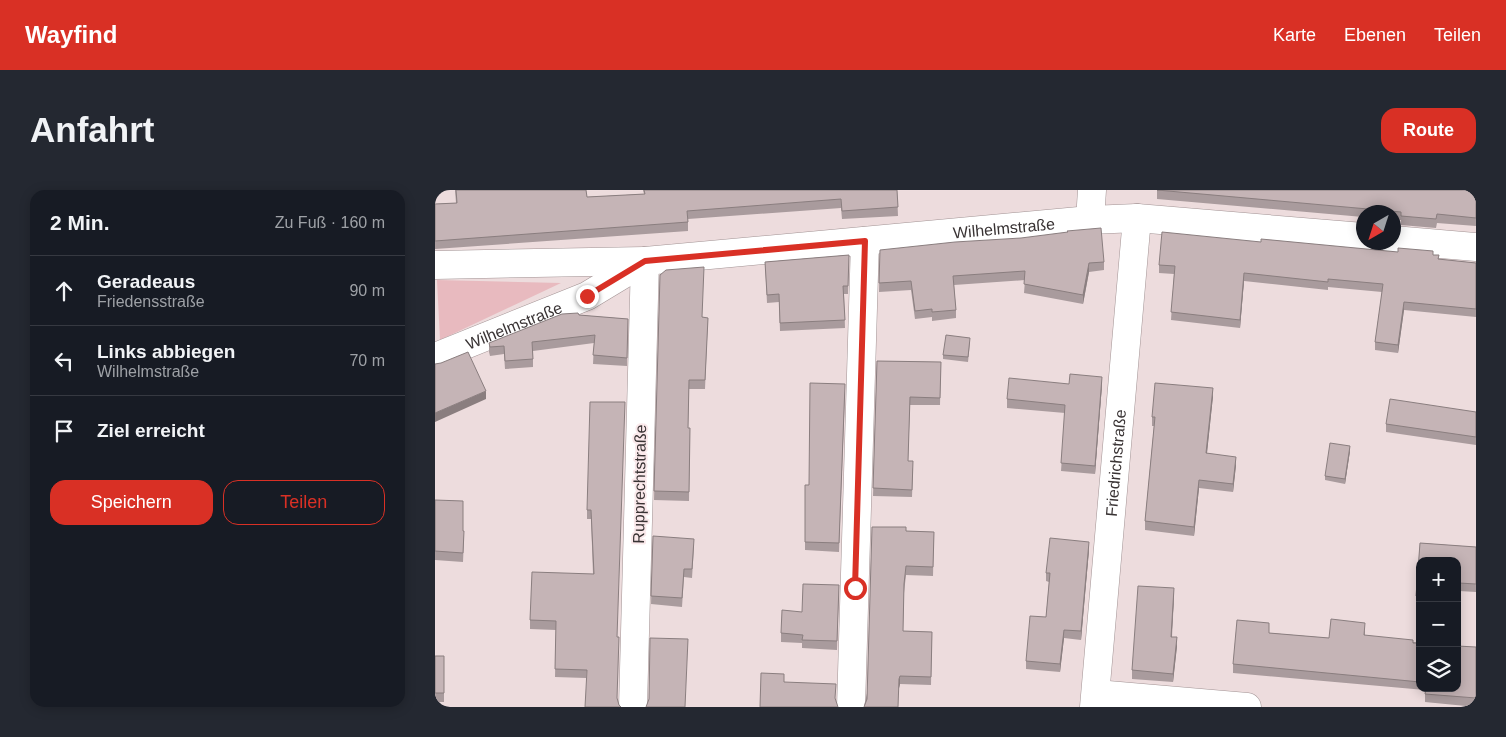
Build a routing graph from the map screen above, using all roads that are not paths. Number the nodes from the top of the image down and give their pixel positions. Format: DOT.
graph roads {
  1 [pos="1093,190"];
  2 [pos="1137,218"];
  3 [pos="1090,220"];
  4 [pos="1356,236"];
  5 [pos="865,241"];
  6 [pos="1401,241"];
  7 [pos="1476,247"];
  8 [pos="645,261"];
  9 [pos="435,265"];
  10 [pos="435,357"];
  11 [pos="1095,701"];
  12 [pos="633,707"];
  13 [pos="851,707"];
  14 [pos="1247,707"];
  1 -- 3 [label="street"];
  2 -- 3 [label="street, Wilhelmstraße"];
  2 -- 4 [label="street, Wilhelmstraße"];
  2 -- 11 [label="street, Friedrichstraße"];
  3 -- 5 [label="street, Wilhelmstraße"];
  5 -- 8 [label="street, Wilhelmstraße"];
  5 -- 13 [label="street"];
  6 -- 7 [label="street"];
  8 -- 9 [label="street, Wilhelmstraße"];
  8 -- 10 [label="street, Wilhelmstraße"];
  8 -- 12 [label="street, Rupprechtstraße"];
  11 -- 14 [label="street"];
}
